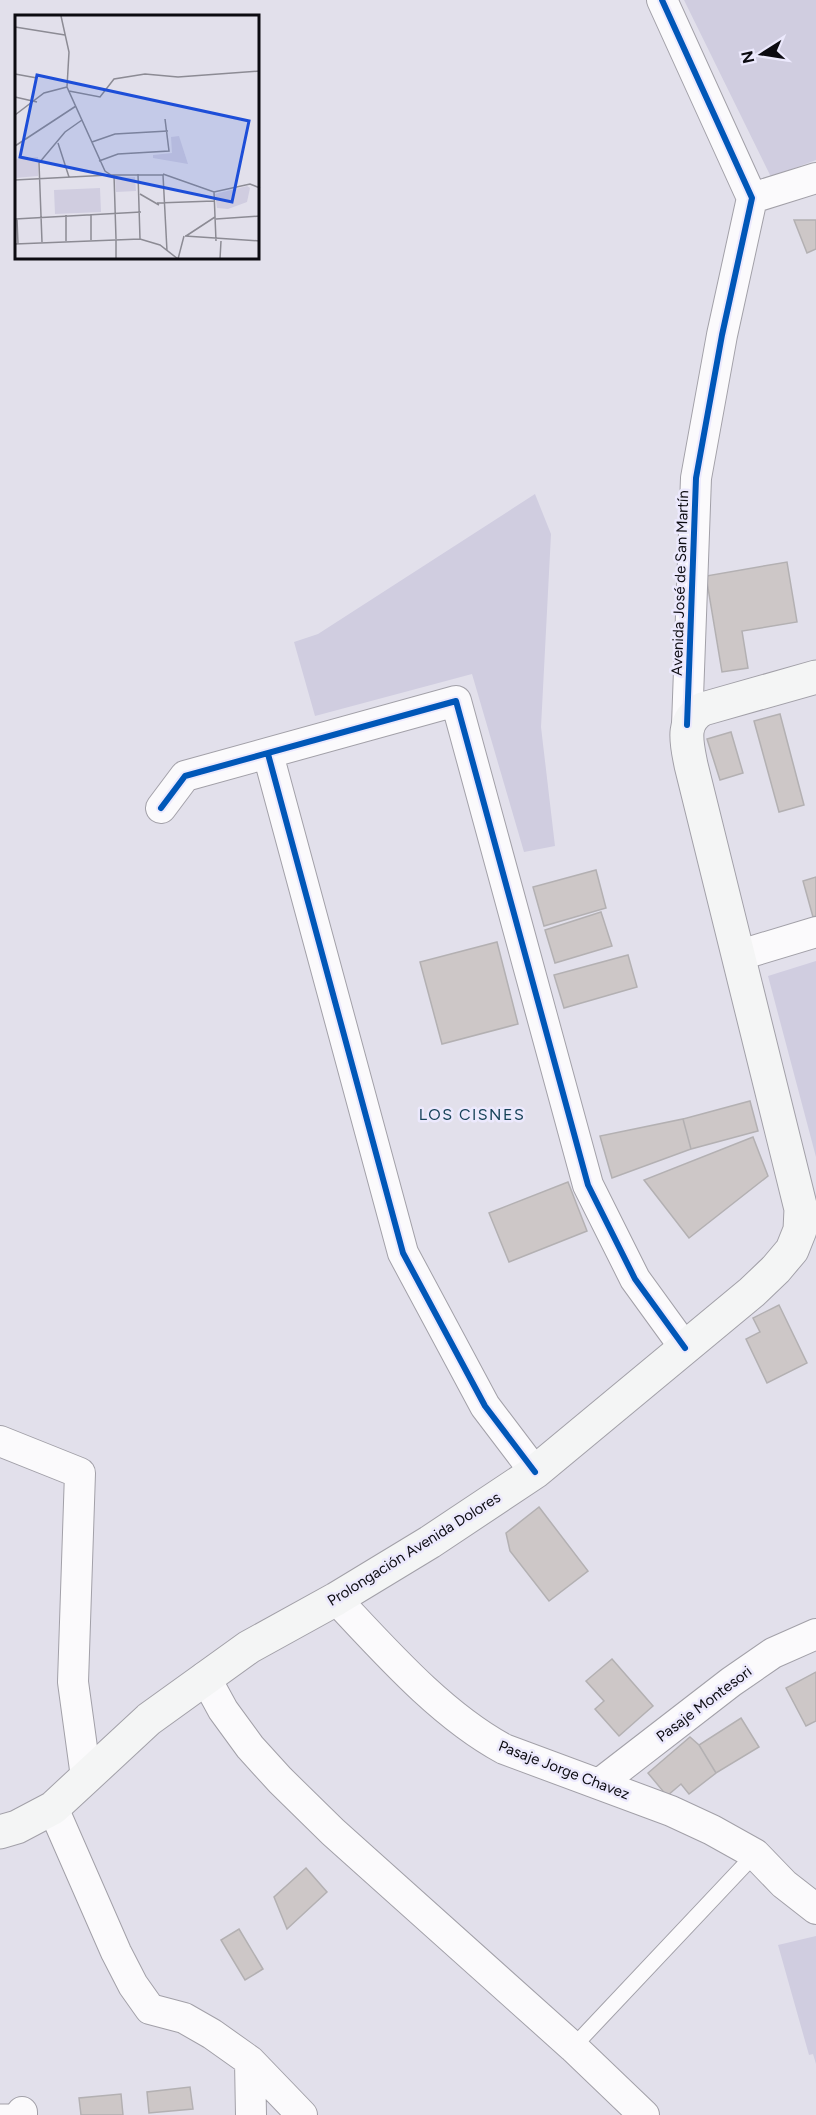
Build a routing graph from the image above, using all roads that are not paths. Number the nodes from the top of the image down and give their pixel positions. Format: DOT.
graph roads {
  1 [pos="662,0"];
  2 [pos="816,178"];
  3 [pos="752,198"];
  4 [pos="816,677"];
  5 [pos="687,725"];
  6 [pos="268,754"];
  7 [pos="161,808"];
  8 [pos="816,932"];
  9 [pos="740,955"];
  10 [pos="806,1181"];
  11 [pos="808,1233"];
  12 [pos="685,1348"];
  13 [pos="0,1441"];
  14 [pos="535,1472"];
  15 [pos="336,1599"];
  16 [pos="816,1634"];
  17 [pos="205,1677"];
  18 [pos="86,1777"];
  19 [pos="598,1784"];
  20 [pos="53,1808"];
  21 [pos="0,1832"];
  22 [pos="755,1854"];
  23 [pos="816,1908"];
  24 [pos="573,2047"];
  25 [pos="250,2061"];
  26 [pos="251,2115"];
  27 [pos="302,2115"];
  28 [pos="644,2115"];
  1 -- 3 [label="street"];
  2 -- 3 [label="street"];
  3 -- 5 [label="street, Avenida José de San Martín"];
  4 -- 5 [label="main road"];
  5 -- 9 [label="main road"];
  6 -- 7 [label="street"];
  6 -- 12 [label="street"];
  6 -- 14 [label="street"];
  8 -- 9 [label="street"];
  9 -- 10 [label="main road"];
  10 -- 11 [label="main road"];
  11 -- 12 [label="main road, Prolongación Avenida Dolores"];
  12 -- 14 [label="main road, Prolongación Avenida Dolores"];
  13 -- 18 [label="street"];
  14 -- 15 [label="main road, Prolongación Avenida Dolores"];
  15 -- 17 [label="main road, Prolongación Avenida Dolores"];
  15 -- 19 [label="street, Pasaje Jorge Chavez"];
  16 -- 19 [label="street, Pasaje Montesori"];
  17 -- 18 [label="main road, Prolongación Avenida Dolores"];
  17 -- 24 [label="street"];
  18 -- 20 [label="main road, Prolongación Avenida Dolores"];
  19 -- 22 [label="street, Pasaje Jorge Chavez"];
  20 -- 21 [label="main road, Prolongación Avenida Dolores"];
  20 -- 25 [label="street"];
  22 -- 23 [label="street, Pasaje Jorge Chavez"];
  22 -- 24 [label="lane"];
  24 -- 28 [label="street"];
  25 -- 26 [label="street"];
  25 -- 27 [label="street"];
}
